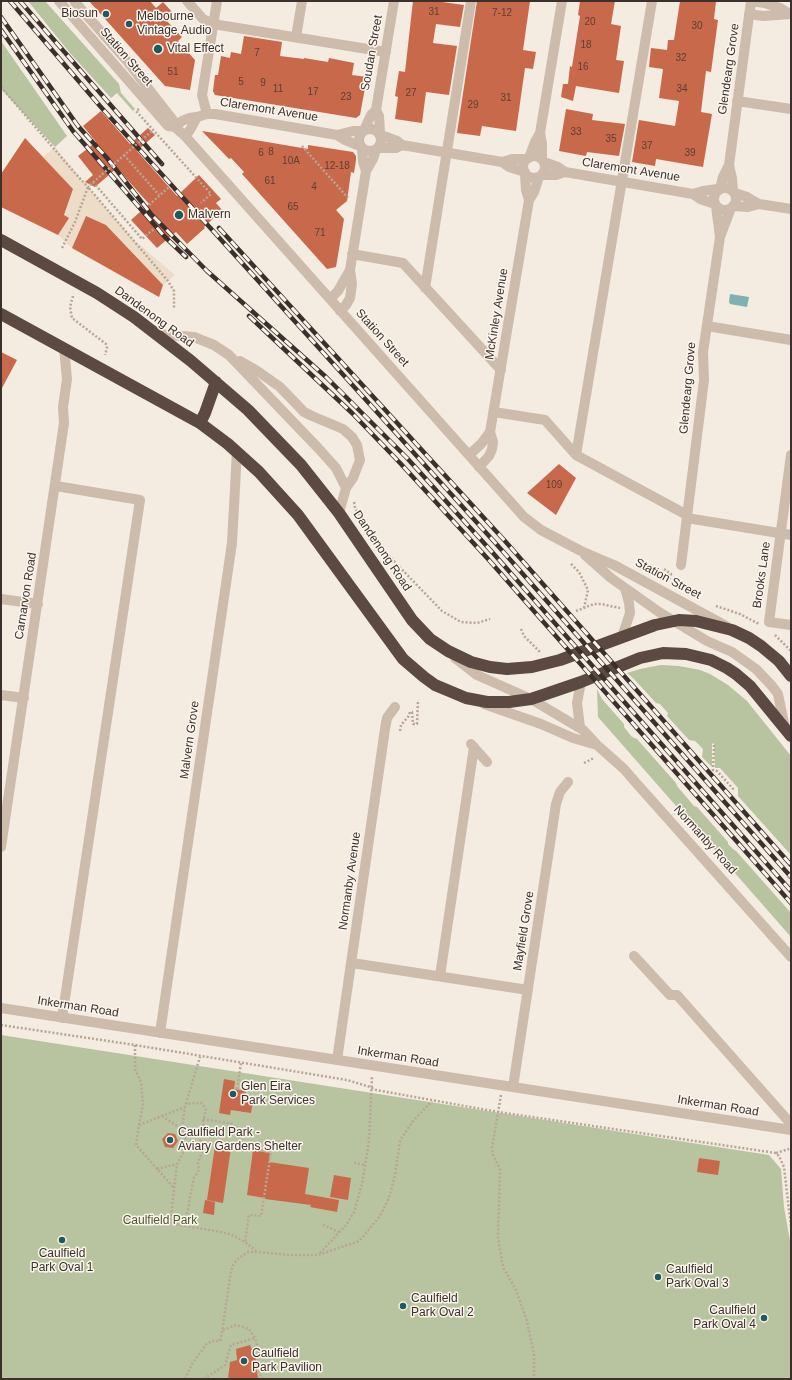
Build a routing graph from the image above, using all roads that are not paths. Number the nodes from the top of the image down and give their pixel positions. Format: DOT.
graph roads {
  1 [pos="59,1"];
  2 [pos="74,1"];
  3 [pos="187,1"];
  4 [pos="217,1"];
  5 [pos="302,1"];
  6 [pos="394,1"];
  7 [pos="471,1"];
  8 [pos="562,1"];
  9 [pos="652,1"];
  10 [pos="751,1"];
  11 [pos="789,13"];
  12 [pos="749,14"];
  13 [pos="213,24"];
  14 [pos="296,37"];
  15 [pos="386,52"];
  16 [pos="737,101"];
  17 [pos="376,110"];
  18 [pos="791,110"];
  19 [pos="207,114"];
  20 [pos="197,117"];
  21 [pos="175,128"];
  22 [pos="364,131"];
  23 [pos="380,134"];
  24 [pos="540,134"];
  25 [pos="337,135"];
  26 [pos="185,136"];
  27 [pos="402,145"];
  28 [pos="361,146"];
  29 [pos="377,149"];
  30 [pos="446,153"];
  31 [pos="528,158"];
  32 [pos="543,161"];
  33 [pos="502,162"];
  34 [pos="729,165"];
  35 [pos="366,171"];
  36 [pos="565,172"];
  37 [pos="525,173"];
  38 [pos="541,176"];
  39 [pos="622,182"];
  40 [pos="719,189"];
  41 [pos="734,192"];
  42 [pos="693,194"];
  43 [pos="529,200"];
  44 [pos="759,204"];
  45 [pos="716,205"];
  46 [pos="732,207"];
  47 [pos="791,209"];
  48 [pos="720,237"];
  49 [pos="1,240"];
  50 [pos="352,254"];
  51 [pos="350,270"];
  52 [pos="425,288"];
  53 [pos="330,298"];
  54 [pos="340,311"];
  55 [pos="1,314"];
  56 [pos="706,326"];
  57 [pos="157,334"];
  58 [pos="791,340"];
  59 [pos="64,348"];
  60 [pos="229,355"];
  61 [pos="501,370"];
  62 [pos="216,382"];
  63 [pos="494,412"];
  64 [pos="200,423"];
  65 [pos="490,432"];
  66 [pos="237,451"];
  67 [pos="469,455"];
  68 [pos="576,455"];
  69 [pos="791,455"];
  70 [pos="480,467"];
  71 [pos="56,486"];
  72 [pos="346,488"];
  73 [pos="339,513"];
  74 [pos="687,517"];
  75 [pos="786,534"];
  76 [pos="581,551"];
  77 [pos="681,565"];
  78 [pos="625,588"];
  79 [pos="1,599"];
  80 [pos="38,604"];
  81 [pos="673,621"];
  82 [pos="791,625"];
  83 [pos="740,634"];
  84 [pos="622,637"];
  85 [pos="441,647"];
  86 [pos="791,676"];
  87 [pos="581,682"];
  88 [pos="1,695"];
  89 [pos="24,698"];
  90 [pos="466,698"];
  91 [pos="530,699"];
  92 [pos="395,707"];
  93 [pos="580,727"];
  94 [pos="788,732"];
  95 [pos="597,745"];
  96 [pos="487,762"];
  97 [pos="568,782"];
  98 [pos="4,798"];
  99 [pos="1,847"];
  100 [pos="634,956"];
  101 [pos="791,957"];
  102 [pos="352,963"];
  103 [pos="440,976"];
  104 [pos="528,990"];
  105 [pos="1,1008"];
  106 [pos="62,1018"];
  107 [pos="160,1033"];
  108 [pos="337,1060"];
  109 [pos="513,1087"];
  110 [pos="791,1124"];
  111 [pos="791,1130"];
  1 -- 21 [label="street, Station Street"];
  2 -- 21 [label="street, Station Street"];
  3 -- 13 [label="street"];
  4 -- 13 [label="street"];
  5 -- 14 [label="street"];
  6 -- 15 [label="street, Soudan Street"];
  7 -- 30 [label="street"];
  8 -- 24 [label="street"];
  9 -- 39 [label="street"];
  10 -- 11 [label="street"];
  10 -- 12 [label="street, Glendearg Grove"];
  11 -- 12 [label="street"];
  12 -- 16 [label="street, Glendearg Grove"];
  13 -- 14 [label="street"];
  13 -- 19 [label="street"];
  14 -- 15 [label="street"];
  15 -- 17 [label="street, Soudan Street"];
  16 -- 18 [label="street"];
  16 -- 34 [label="street, Glendearg Grove"];
  17 -- 22 [label="street, Soudan Street"];
  17 -- 23 [label="street, Soudan Street"];
  19 -- 20 [label="street, Claremont Avenue"];
  19 -- 25 [label="street, Claremont Avenue"];
  20 -- 21 [label="street, Claremont Avenue"];
  20 -- 26 [label="street"];
  21 -- 26 [label="street, Station Street"];
  22 -- 23 [label="street"];
  22 -- 25 [label="street, Claremont Avenue"];
  22 -- 28 [label="street"];
  23 -- 27 [label="street"];
  23 -- 29 [label="street"];
  24 -- 31 [label="street"];
  24 -- 32 [label="street"];
  25 -- 28 [label="street, Claremont Avenue"];
  26 -- 53 [label="street, Station Street"];
  27 -- 29 [label="street"];
  27 -- 30 [label="street"];
  28 -- 29 [label="street"];
  28 -- 35 [label="street"];
  29 -- 35 [label="street"];
  30 -- 33 [label="street"];
  30 -- 52 [label="street"];
  31 -- 32 [label="street"];
  31 -- 33 [label="street"];
  31 -- 37 [label="street"];
  32 -- 36 [label="street, Claremont Avenue"];
  32 -- 38 [label="street"];
  33 -- 37 [label="street"];
  34 -- 40 [label="street, Glendearg Grove"];
  34 -- 41 [label="street, Glendearg Grove"];
  35 -- 50 [label="street"];
  36 -- 38 [label="street, Claremont Avenue"];
  36 -- 39 [label="street, Claremont Avenue"];
  37 -- 38 [label="street"];
  37 -- 43 [label="street, McKinley Avenue"];
  38 -- 43 [label="street, McKinley Avenue"];
  39 -- 42 [label="street, Claremont Avenue"];
  39 -- 68 [label="street"];
  40 -- 41 [label="street"];
  40 -- 42 [label="street, Claremont Avenue"];
  40 -- 45 [label="street"];
  41 -- 44 [label="street"];
  41 -- 46 [label="street"];
  42 -- 45 [label="street, Claremont Avenue"];
  43 -- 61 [label="street, McKinley Avenue"];
  44 -- 46 [label="street"];
  44 -- 47 [label="street"];
  45 -- 46 [label="street"];
  45 -- 48 [label="street, Glendearg Grove"];
  46 -- 48 [label="street, Glendearg Grove"];
  48 -- 56 [label="street, Glendearg Grove"];
  49 -- 57 [label="highway, Dandenong Road"];
  50 -- 51 [label="street"];
  50 -- 52 [label="street"];
  51 -- 53 [label="street"];
  51 -- 54 [label="street"];
  52 -- 61 [label="street"];
  53 -- 54 [label="street, Station Street"];
  54 -- 67 [label="street, Station Street"];
  55 -- 59 [label="highway"];
  56 -- 58 [label="street"];
  56 -- 74 [label="street, Glendearg Grove"];
  57 -- 60 [label="street"];
  57 -- 62 [label="highway, Dandenong Road"];
  59 -- 64 [label="highway"];
  59 -- 71 [label="street, Carnarvon Road"];
  60 -- 72 [label="street"];
  60 -- 72 [label="street"];
  61 -- 63 [label="street, McKinley Avenue"];
  62 -- 64 [label="highway"];
  62 -- 73 [label="highway, Dandenong Road"];
  63 -- 65 [label="street, McKinley Avenue"];
  63 -- 68 [label="street"];
  64 -- 66 [label="highway"];
  65 -- 67 [label="street, McKinley Avenue"];
  65 -- 70 [label="street, McKinley Avenue"];
  66 -- 90 [label="highway"];
  66 -- 107 [label="street, Malvern Grove"];
  67 -- 70 [label="street, Station Street"];
  68 -- 74 [label="street"];
  69 -- 75 [label="street"];
  70 -- 76 [label="street, Station Street"];
  71 -- 80 [label="street, Carnarvon Road"];
  71 -- 106 [label="street"];
  72 -- 73 [label="street"];
  73 -- 85 [label="highway, Dandenong Road"];
  74 -- 75 [label="street"];
  74 -- 77 [label="street, Glendearg Grove"];
  75 -- 82 [label="street, Brooks Lane"];
  76 -- 78 [label="street, Station Street"];
  76 -- 83 [label="street, Station Street"];
  78 -- 81 [label="street, Station Street"];
  78 -- 84 [label="street"];
  79 -- 80 [label="street"];
  80 -- 89 [label="street, Carnarvon Road"];
  81 -- 83 [label="highway, Dandenong Road"];
  81 -- 84 [label="highway, Dandenong Road"];
  81 -- 94 [label="street, Station Street"];
  83 -- 86 [label="highway, Dandenong Road"];
  84 -- 85 [label="highway, Dandenong Road"];
  85 -- 91 [label="street, Normanby Road"];
  87 -- 91 [label="highway"];
  87 -- 93 [label="street"];
  87 -- 94 [label="highway"];
  88 -- 89 [label="street"];
  89 -- 98 [label="street, Carnarvon Road"];
  90 -- 91 [label="highway"];
  90 -- 95 [label="street, Normanby Road"];
  91 -- 93 [label="street, Normanby Road"];
  92 -- 102 [label="street, Normanby Avenue"];
  93 -- 95 [label="street, Normanby Road"];
  95 -- 101 [label="street, Normanby Road"];
  96 -- 103 [label="street"];
  97 -- 104 [label="street, Mayfield Grove"];
  98 -- 99 [label="street, Carnarvon Road"];
  100 -- 110 [label="street"];
  102 -- 103 [label="street"];
  102 -- 108 [label="street, Normanby Avenue"];
  103 -- 104 [label="street"];
  104 -- 109 [label="street, Mayfield Grove"];
  105 -- 106 [label="street, Inkerman Road"];
  106 -- 107 [label="street, Inkerman Road"];
  107 -- 108 [label="street, Inkerman Road"];
  108 -- 109 [label="street, Inkerman Road"];
  109 -- 111 [label="street, Inkerman Road"];
}
